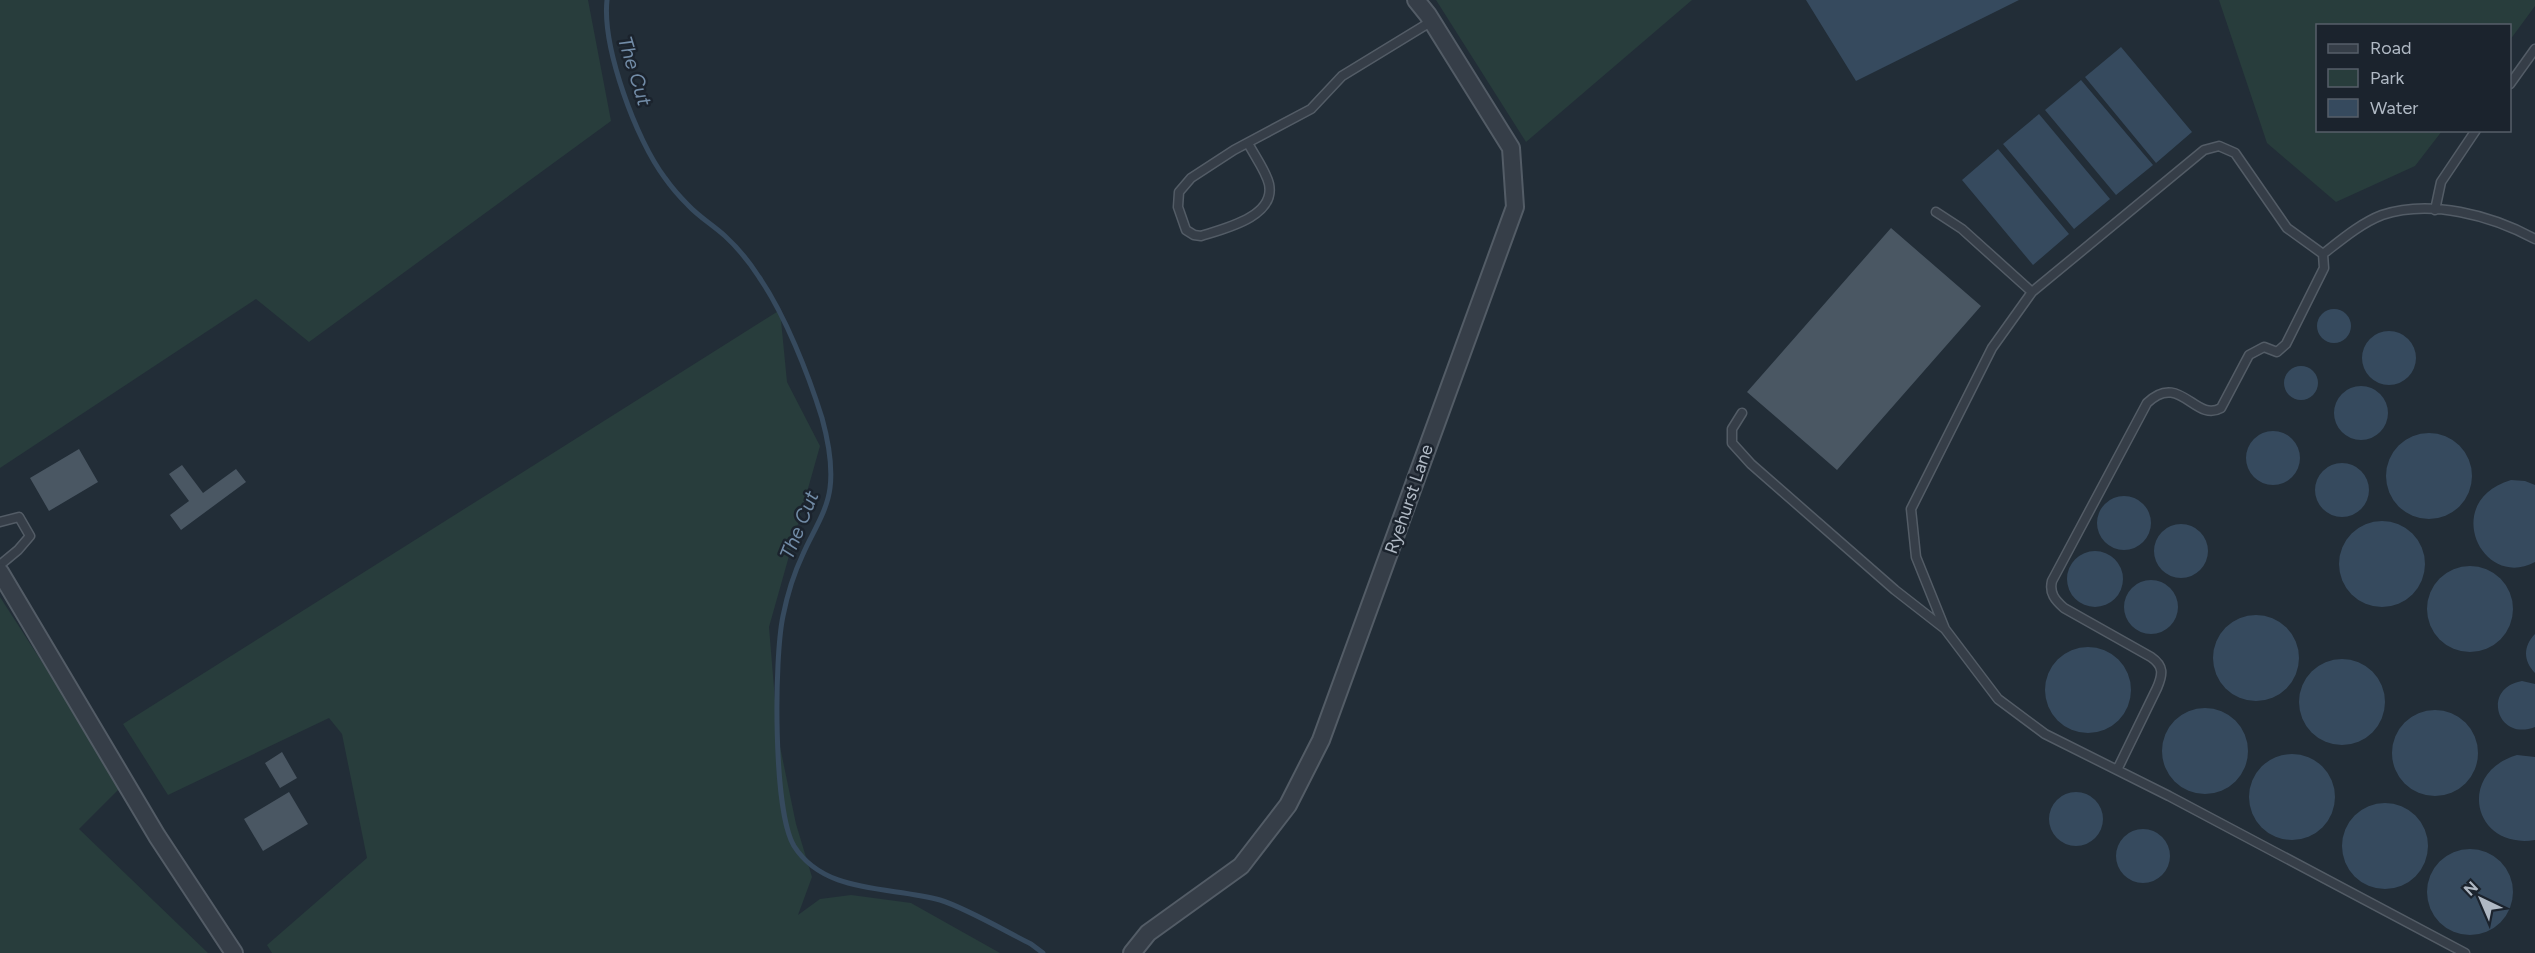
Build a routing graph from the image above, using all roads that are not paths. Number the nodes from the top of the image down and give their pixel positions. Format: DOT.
graph roads {
  1 [pos="1416,0"];
  2 [pos="1432,21"];
  3 [pos="2535,49"];
  4 [pos="2511,83"];
  5 [pos="2475,132"];
  6 [pos="1248,142"];
  7 [pos="2434,210"];
  8 [pos="1936,212"];
  9 [pos="2535,239"];
  10 [pos="2324,254"];
  11 [pos="2032,292"];
  12 [pos="1742,412"];
  13 [pos="0,522"];
  14 [pos="0,565"];
  15 [pos="0,572"];
  16 [pos="1945,629"];
  17 [pos="2117,770"];
  18 [pos="234,953"];
  19 [pos="1132,953"];
  20 [pos="2465,953"];
  1 -- 2 [label="street, Ryehurst Lane"];
  2 -- 6 [label="lane"];
  2 -- 19 [label="street, Ryehurst Lane"];
  3 -- 4 [label="lane"];
  5 -- 7 [label="lane"];
  6 -- 6 [label="lane"];
  7 -- 9 [label="lane"];
  7 -- 10 [label="lane"];
  8 -- 11 [label="lane"];
  10 -- 11 [label="lane"];
  10 -- 17 [label="lane"];
  11 -- 16 [label="lane"];
  12 -- 16 [label="lane"];
  13 -- 14 [label="lane"];
  15 -- 18 [label="street"];
  16 -- 17 [label="lane"];
  17 -- 20 [label="lane"];
}
